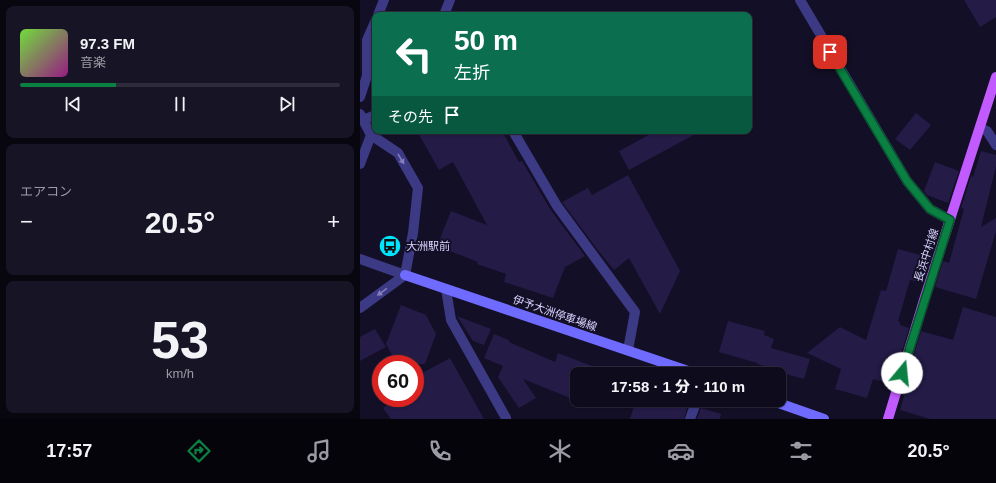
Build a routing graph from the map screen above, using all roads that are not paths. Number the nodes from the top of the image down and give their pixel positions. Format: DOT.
graph roads {
  1 [pos="384,0"];
  2 [pos="450,0"];
  3 [pos="800,0"];
  4 [pos="379,12"];
  5 [pos="445,12"];
  6 [pos="372,30"];
  7 [pos="996,77"];
  8 [pos="360,97"];
  9 [pos="372,115"];
  10 [pos="361,117"];
  11 [pos="980,128"];
  12 [pos="514,134"];
  13 [pos="371,135"];
  14 [pos="996,144"];
  15 [pos="360,164"];
  16 [pos="950,220"];
  17 [pos="360,259"];
  18 [pos="405,275"];
  19 [pos="446,289"];
  20 [pos="360,308"];
  21 [pos="628,350"];
  22 [pos="677,367"];
  23 [pos="786,406"];
  24 [pos="694,407"];
  25 [pos="506,418"];
  26 [pos="690,419"];
  27 [pos="824,419"];
  28 [pos="888,419"];
  1 -- 4 [label="street"];
  2 -- 5 [label="street"];
  3 -- 16 [label="street"];
  6 -- 8 [label="street"];
  7 -- 11 [label="main road, 長浜中村線"];
  9 -- 10 [label="street"];
  10 -- 13 [label="street"];
  11 -- 14 [label="street"];
  11 -- 16 [label="main road, 長浜中村線"];
  12 -- 21 [label="street"];
  13 -- 15 [label="street"];
  13 -- 18 [label="street, one-way"];
  16 -- 28 [label="main road, 長浜中村線"];
  17 -- 18 [label="street"];
  18 -- 19 [label="main road, 伊予大洲停車場線"];
  18 -- 20 [label="street, one-way"];
  19 -- 21 [label="main road, 伊予大洲停車場線"];
  19 -- 25 [label="street"];
  21 -- 22 [label="main road, 伊予大洲停車場線"];
  23 -- 27 [label="main road"];
  24 -- 26 [label="street"];
}
